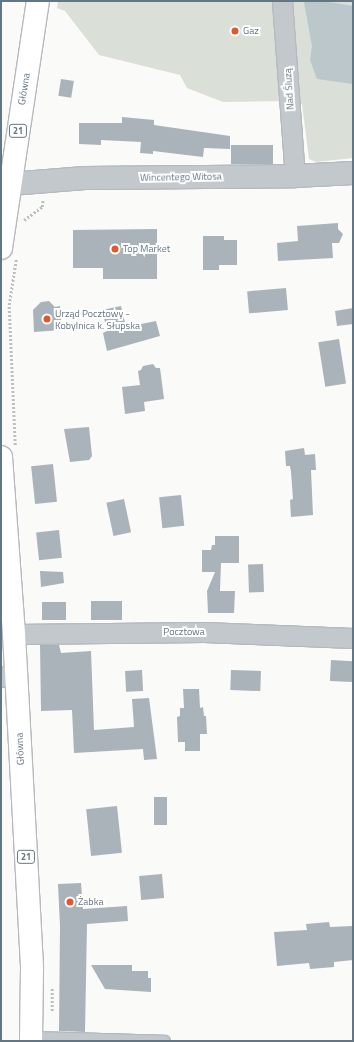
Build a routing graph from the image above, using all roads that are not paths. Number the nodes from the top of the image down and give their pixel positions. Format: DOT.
graph roads {
  1 [pos="38,1"];
  2 [pos="282,1"];
  3 [pos="353,173"];
  4 [pos="295,176"];
  5 [pos="10,184"];
  6 [pos="9,250"];
  7 [pos="8,455"];
  8 [pos="14,634"];
  9 [pos="353,638"];
  10 [pos="9,675"];
  11 [pos="31,1039"];
  12 [pos="109,1039"];
  13 [pos="165,1041"];
  1 -- 5 [label="main road, Główna / 21"];
  2 -- 4 [label="street, Nad Śluzą"];
  3 -- 4 [label="street, Wincentego Witosa"];
  4 -- 5 [label="street, Wincentego Witosa"];
  5 -- 6 [label="main road, Główna / 21"];
  7 -- 8 [label="main road, Główna / 21"];
  8 -- 9 [label="street, Pocztowa"];
  8 -- 10 [label="main road, Główna / 21"];
  10 -- 11 [label="main road, Główna / 21"];
  11 -- 12 [label="lane"];
  12 -- 13 [label="lane"];
}
